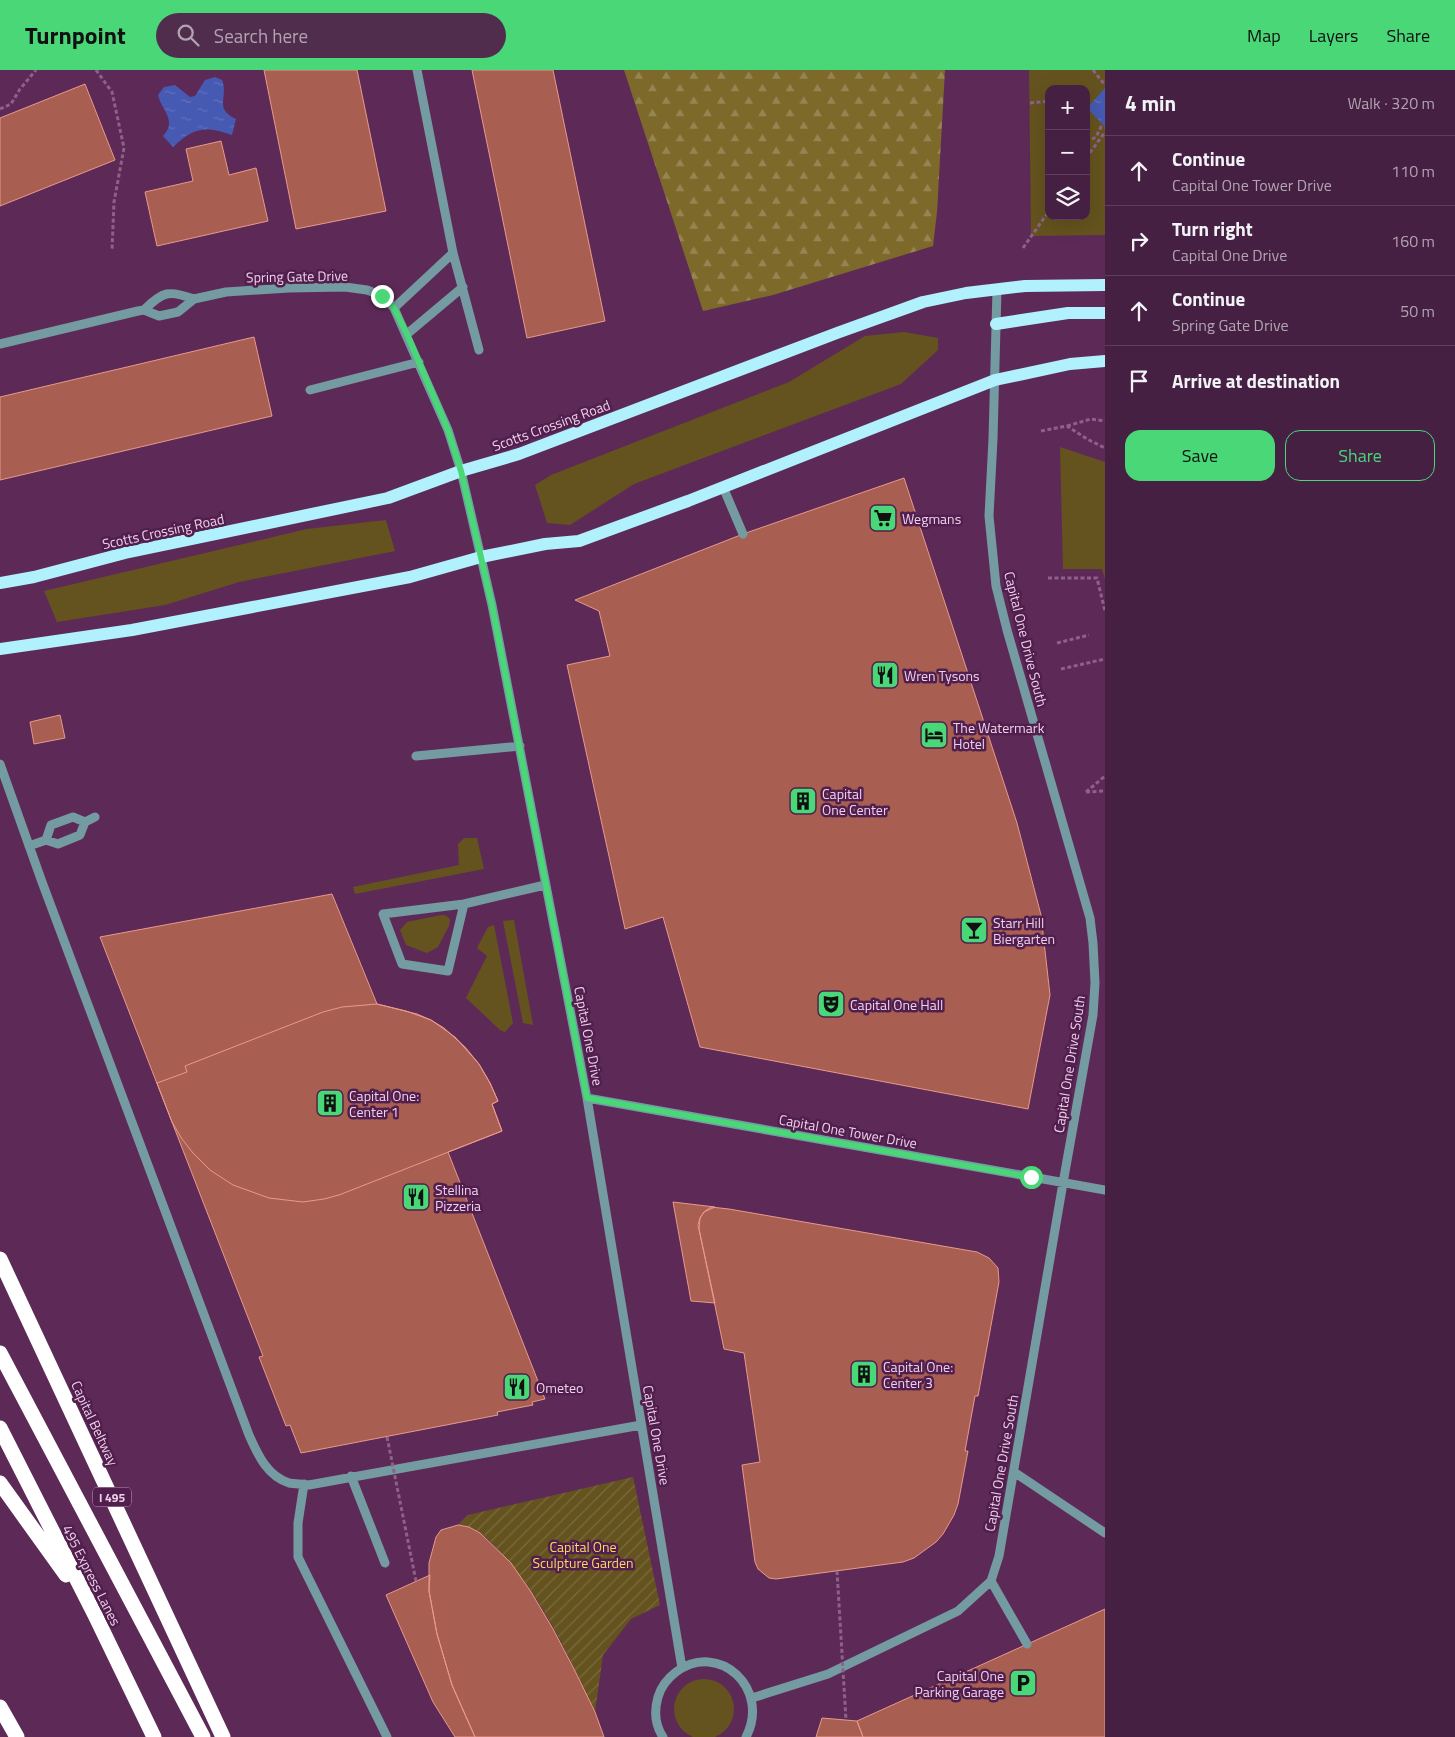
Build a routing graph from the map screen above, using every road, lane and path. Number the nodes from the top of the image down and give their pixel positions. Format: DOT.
graph roads {
  1 [pos="36,70"];
  2 [pos="96,70"];
  3 [pos="417,70"];
  4 [pos="1093,70"];
  5 [pos="1105,86"];
  6 [pos="1045,101"];
  7 [pos="1030,103"];
  8 [pos="0,109"];
  9 [pos="1105,130"];
  10 [pos="1090,140"];
  11 [pos="1090,152"];
  12 [pos="1045,217"];
  13 [pos="1023,248"];
  14 [pos="112,250"];
  15 [pos="453,252"];
  16 [pos="1105,285"];
  17 [pos="463,287"];
  18 [pos="998,289"];
  19 [pos="194,299"];
  20 [pos="394,308"];
  21 [pos="144,310"];
  22 [pos="1105,313"];
  23 [pos="996,324"];
  24 [pos="407,334"];
  25 [pos="0,344"];
  26 [pos="479,350"];
  27 [pos="1105,361"];
  28 [pos="419,362"];
  29 [pos="995,380"];
  30 [pos="310,390"];
  31 [pos="1105,421"];
  32 [pos="1067,426"];
  33 [pos="1041,430"];
  34 [pos="1105,448"];
  35 [pos="461,471"];
  36 [pos="723,487"];
  37 [pos="743,534"];
  38 [pos="481,557"];
  39 [pos="1048,578"];
  40 [pos="3,582"];
  41 [pos="1105,611"];
  42 [pos="1089,635"];
  43 [pos="1057,643"];
  44 [pos="0,649"];
  45 [pos="1105,659"];
  46 [pos="1061,669"];
  47 [pos="520,746"];
  48 [pos="416,756"];
  49 [pos="0,764"];
  50 [pos="1105,776"];
  51 [pos="1105,791"];
  52 [pos="95,817"];
  53 [pos="85,822"];
  54 [pos="46,840"];
  55 [pos="29,846"];
  56 [pos="545,885"];
  57 [pos="464,904"];
  58 [pos="587,1098"];
  59 [pos="1063,1183"];
  60 [pos="1105,1190"];
  61 [pos="0,1258"];
  62 [pos="0,1353"];
  63 [pos="641,1425"];
  64 [pos="0,1428"];
  65 [pos="387,1437"];
  66 [pos="1014,1472"];
  67 [pos="351,1476"];
  68 [pos="0,1483"];
  69 [pos="304,1484"];
  70 [pos="1105,1533"];
  71 [pos="385,1563"];
  72 [pos="837,1571"];
  73 [pos="416,1581"];
  74 [pos="991,1581"];
  75 [pos="95,1615"];
  76 [pos="1027,1644"];
  77 [pos="682,1668"];
  78 [pos="752,1698"];
  79 [pos="0,1706"];
  80 [pos="846,1720"];
  81 [pos="17,1737"];
  82 [pos="154,1737"];
  83 [pos="203,1737"];
  84 [pos="223,1737"];
  85 [pos="387,1737"];
  86 [pos="663,1737"];
  87 [pos="746,1737"];
  1 -- 8 [label="path"];
  2 -- 14 [label="path"];
  3 -- 15 [label="street"];
  4 -- 5 [label="path"];
  6 -- 7 [label="path"];
  9 -- 10 [label="path"];
  9 -- 11 [label="path"];
  12 -- 13 [label="path"];
  15 -- 17 [label="street"];
  15 -- 20 [label="street"];
  16 -- 18 [label="main road, Scotts Crossing Road"];
  17 -- 24 [label="street"];
  17 -- 26 [label="street"];
  18 -- 23 [label="street, Capital One Drive South"];
  18 -- 35 [label="main road, Scotts Crossing Road"];
  19 -- 20 [label="street, Spring Gate Drive"];
  19 -- 21 [label="street, Spring Gate Drive"];
  19 -- 21 [label="street, Spring Gate Drive"];
  20 -- 24 [label="street, Spring Gate Drive"];
  21 -- 25 [label="street, Spring Gate Drive"];
  22 -- 23 [label="main road"];
  23 -- 29 [label="street, Capital One Drive South"];
  24 -- 28 [label="street, Spring Gate Drive"];
  27 -- 29 [label="main road"];
  28 -- 30 [label="street"];
  28 -- 35 [label="street, Spring Gate Drive"];
  29 -- 36 [label="main road"];
  29 -- 59 [label="street, Capital One Drive South"];
  31 -- 32 [label="path"];
  32 -- 33 [label="path"];
  32 -- 34 [label="path"];
  35 -- 38 [label="street, Capital One Drive"];
  35 -- 40 [label="main road, Scotts Crossing Road"];
  36 -- 37 [label="street"];
  36 -- 38 [label="main road"];
  38 -- 44 [label="main road"];
  38 -- 47 [label="street, Capital One Drive"];
  39 -- 41 [label="path"];
  42 -- 43 [label="path"];
  45 -- 46 [label="path"];
  47 -- 48 [label="street"];
  47 -- 56 [label="street, Capital One Drive"];
  49 -- 55 [label="street"];
  50 -- 51 [label="path"];
  52 -- 53 [label="street"];
  53 -- 54 [label="street"];
  53 -- 54 [label="street"];
  54 -- 55 [label="street"];
  55 -- 69 [label="street"];
  56 -- 57 [label="street"];
  56 -- 58 [label="street, Capital One Drive"];
  57 -- 57 [label="street"];
  58 -- 59 [label="street, Capital One Tower Drive"];
  58 -- 63 [label="street, Capital One Drive"];
  59 -- 60 [label="street, Capital One Tower Drive"];
  59 -- 66 [label="street, Capital One Drive South"];
  61 -- 84 [label="highway, Capital Beltway / I 495"];
  62 -- 83 [label="highway"];
  63 -- 67 [label="street"];
  63 -- 77 [label="street, Capital One Drive"];
  64 -- 75 [label="highway, 495 Express Lanes"];
  65 -- 73 [label="path, bridge"];
  66 -- 70 [label="street"];
  66 -- 74 [label="street, Capital One Drive South"];
  67 -- 69 [label="street"];
  67 -- 71 [label="street"];
  68 -- 75 [label="highway"];
  69 -- 85 [label="street"];
  72 -- 80 [label="path, bridge"];
  74 -- 76 [label="street"];
  74 -- 78 [label="street, Capital One Drive South"];
  75 -- 82 [label="highway, 495 Express Lanes"];
  77 -- 78 [label="street"];
  77 -- 86 [label="street"];
  78 -- 87 [label="street"];
  79 -- 81 [label="highway"];
}
